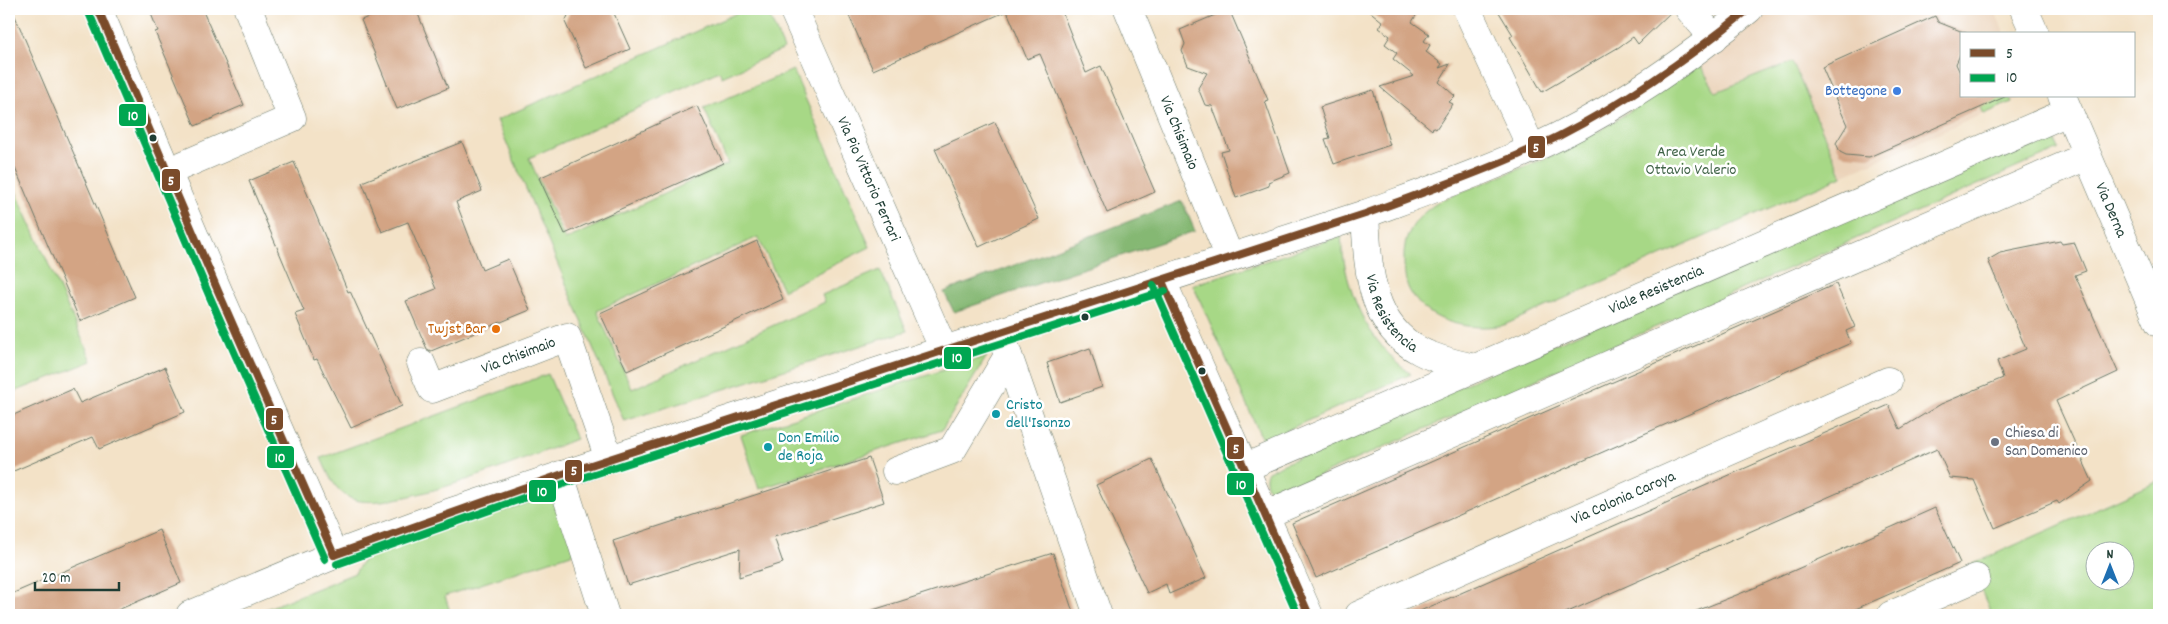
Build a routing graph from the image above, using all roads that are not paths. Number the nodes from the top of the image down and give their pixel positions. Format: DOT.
graph roads {
  1 [pos="98,9"];
  2 [pos="248,9"];
  3 [pos="793,9"];
  4 [pos="1128,9"];
  5 [pos="1467,9"];
  6 [pos="1689,9"];
  7 [pos="1749,9"];
  8 [pos="2024,9"];
  9 [pos="2034,32"];
  10 [pos="1714,38"];
  11 [pos="2065,104"];
  12 [pos="1532,149"];
  13 [pos="2087,156"];
  14 [pos="167,172"];
  15 [pos="1365,214"];
  16 [pos="1230,258"];
  17 [pos="1162,281"];
  18 [pos="2159,323"];
  19 [pos="1004,344"];
  20 [pos="944,350"];
  21 [pos="421,363"];
  22 [pos="1476,368"];
  23 [pos="1888,380"];
  24 [pos="610,459"];
  25 [pos="1244,468"];
  26 [pos="896,471"];
  27 [pos="560,475"];
  28 [pos="1265,515"];
  29 [pos="334,554"];
  30 [pos="1976,578"];
  31 [pos="190,615"];
  32 [pos="605,615"];
  33 [pos="1098,615"];
  34 [pos="1309,615"];
  35 [pos="1359,615"];
  36 [pos="1891,615"];
  1 -- 14 [label="street"];
  2 -- 14 [label="street"];
  3 -- 20 [label="street, Via Pio Vittorio Ferrari"];
  4 -- 16 [label="street, Via Chisimaio"];
  5 -- 12 [label="street"];
  6 -- 10 [label="street"];
  7 -- 10 [label="street"];
  8 -- 9 [label="street"];
  10 -- 12 [label="street"];
  11 -- 13 [label="street, Via Derna"];
  11 -- 22 [label="street, Viale Resistencia"];
  12 -- 15 [label="street"];
  13 -- 18 [label="street, Via Derna"];
  13 -- 28 [label="street"];
  14 -- 29 [label="street"];
  15 -- 16 [label="street"];
  15 -- 22 [label="street, Via Resistencia"];
  16 -- 17 [label="street"];
  17 -- 19 [label="street"];
  17 -- 25 [label="street"];
  19 -- 20 [label="street"];
  19 -- 26 [label="street"];
  19 -- 33 [label="street"];
  20 -- 24 [label="street"];
  21 -- 24 [label="street, Via Chisimaio"];
  22 -- 25 [label="street, Viale Resistencia"];
  23 -- 35 [label="street, Via Colonia Caroya"];
  24 -- 27 [label="street"];
  25 -- 28 [label="street"];
  27 -- 29 [label="street"];
  27 -- 32 [label="street"];
  28 -- 34 [label="street"];
  29 -- 31 [label="street"];
  30 -- 36 [label="street"];
}
